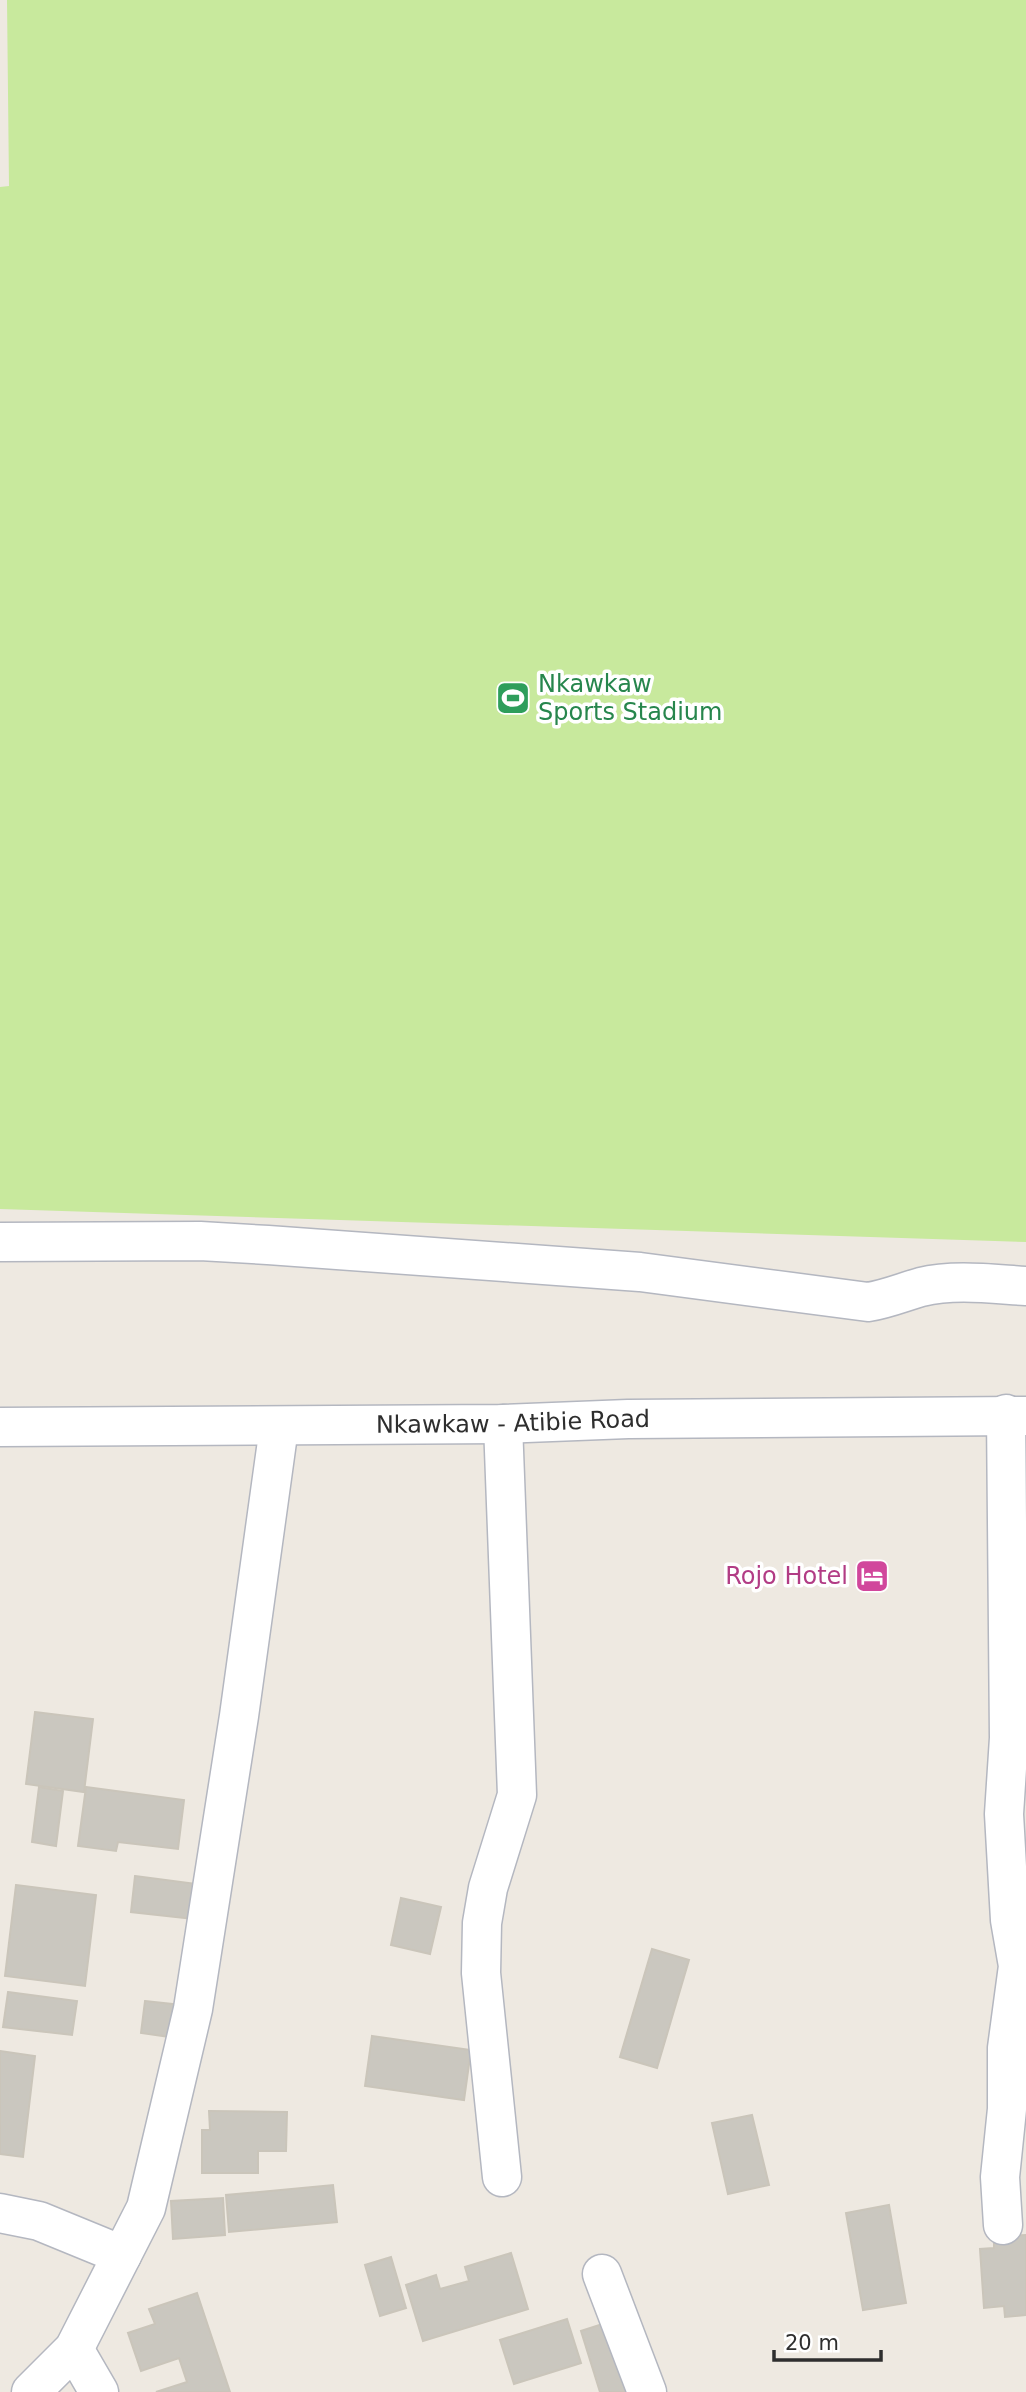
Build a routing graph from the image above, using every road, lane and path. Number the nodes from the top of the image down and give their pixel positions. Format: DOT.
graph roads {
  1 [pos="0,1242"];
  2 [pos="1026,1286"];
  3 [pos="1016,1415"];
  4 [pos="503,1424"];
  5 [pos="0,1427"];
  6 [pos="279,1427"];
  7 [pos="502,2177"];
  8 [pos="0,2213"];
  9 [pos="1003,2225"];
  10 [pos="122,2255"];
  11 [pos="602,2274"];
  12 [pos="74,2349"];
  13 [pos="31,2392"];
  14 [pos="99,2392"];
  15 [pos="647,2392"];
  1 -- 2 [label="street"];
  3 -- 4 [label="street, Nkawkaw - Atibie Road"];
  3 -- 9 [label="street"];
  4 -- 6 [label="street, Nkawkaw - Atibie Road"];
  4 -- 7 [label="street"];
  5 -- 6 [label="street, Nkawkaw - Atibie Road"];
  6 -- 10 [label="street"];
  8 -- 10 [label="street"];
  10 -- 12 [label="street"];
  11 -- 15 [label="street"];
  12 -- 13 [label="street"];
  12 -- 14 [label="street"];
}
